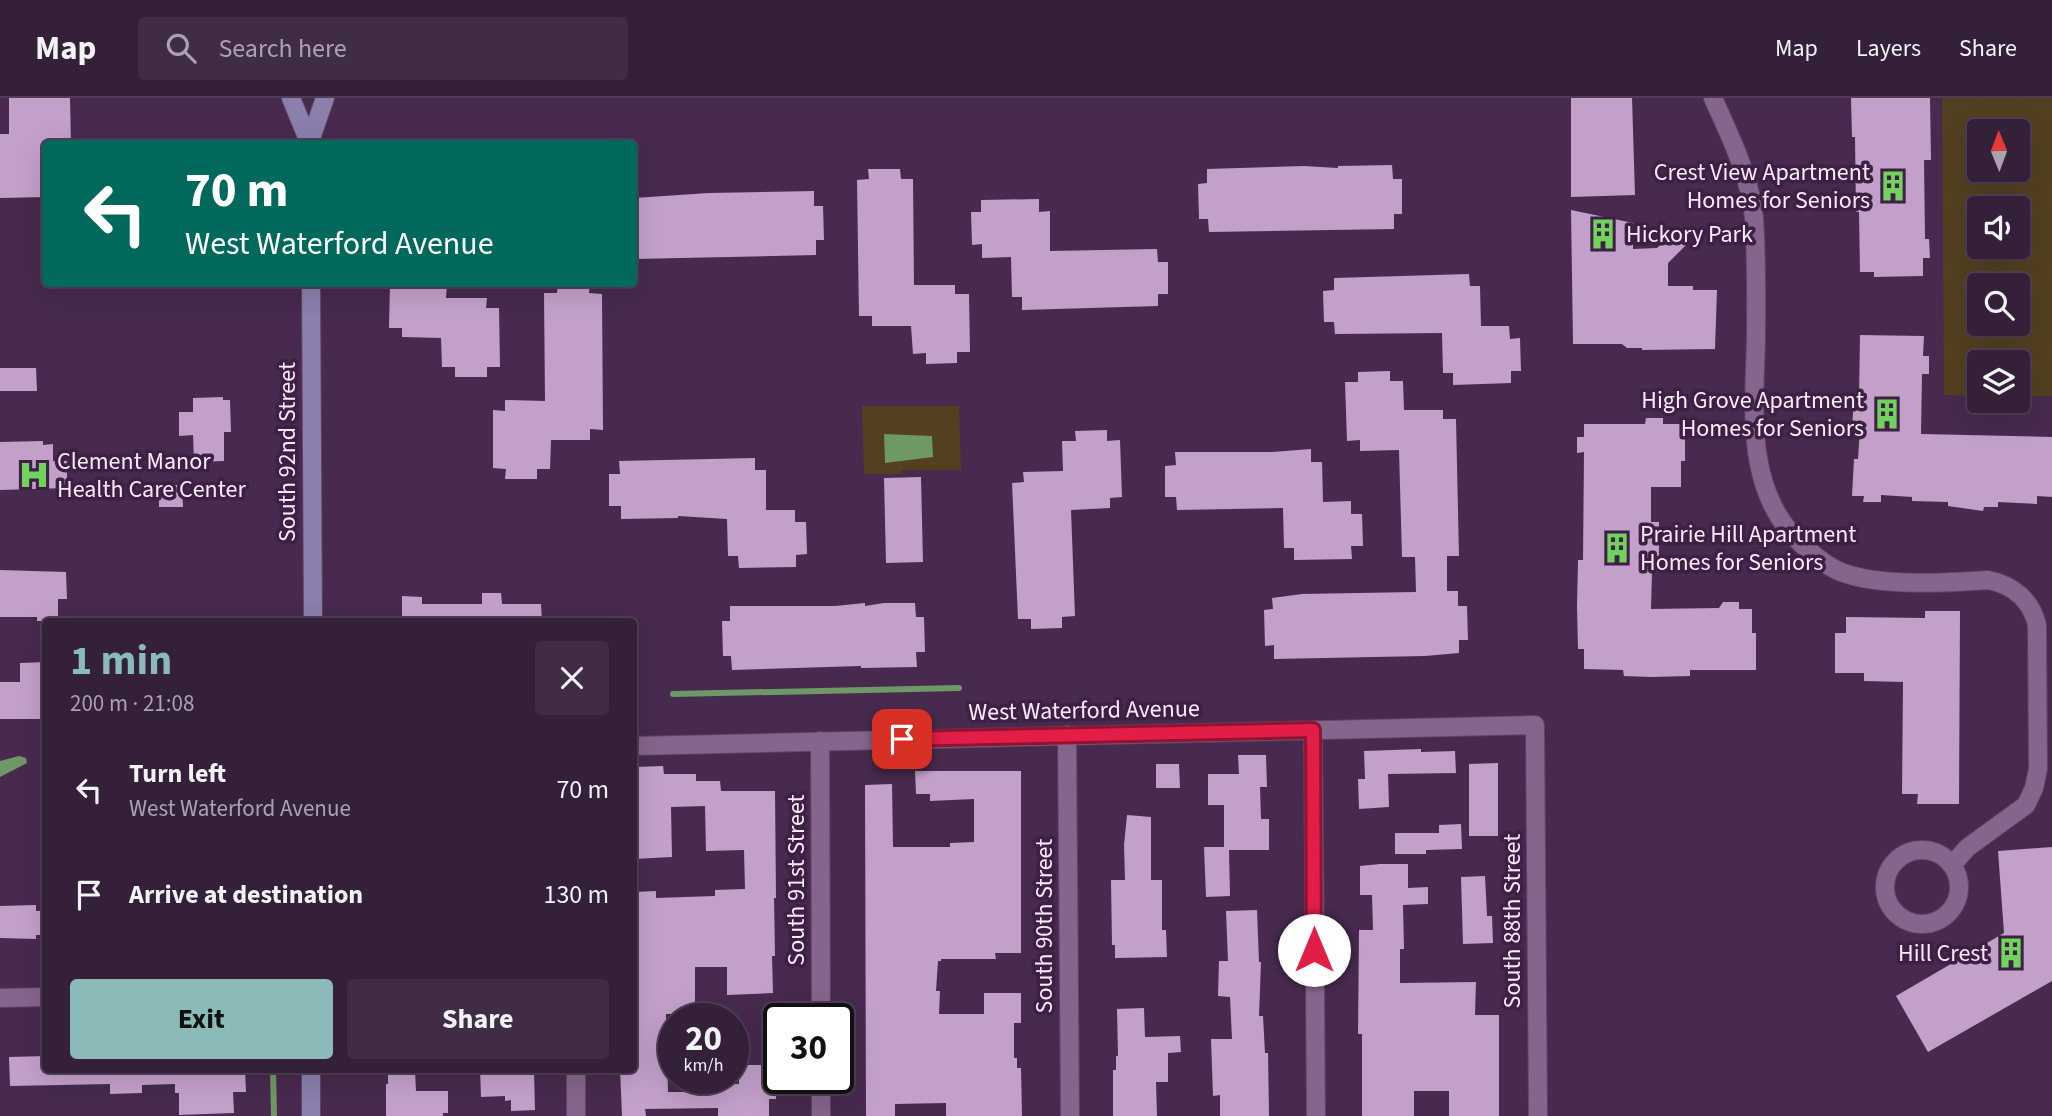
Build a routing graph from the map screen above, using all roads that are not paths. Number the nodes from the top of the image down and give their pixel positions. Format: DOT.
graph roads {
  1 [pos="291,98"];
  2 [pos="325,98"];
  3 [pos="1713,98"];
  4 [pos="308,140"];
  5 [pos="310,140"];
  6 [pos="311,287"];
  7 [pos="313,618"];
  8 [pos="1535,725"];
  9 [pos="1313,730"];
  10 [pos="1067,735"];
  11 [pos="820,741"];
  12 [pos="637,746"];
  13 [pos="1953,864"];
  14 [pos="42,997"];
  15 [pos="0,998"];
  16 [pos="821,1003"];
  17 [pos="311,1073"];
  18 [pos="576,1073"];
  19 [pos="821,1094"];
  20 [pos="311,1116"];
  21 [pos="576,1116"];
  22 [pos="821,1116"];
  23 [pos="1070,1116"];
  24 [pos="1315,1116"];
  25 [pos="1538,1116"];
  1 -- 4 [label="main road"];
  2 -- 5 [label="main road"];
  3 -- 13 [label="street"];
  6 -- 7 [label="main road, South 92nd Street"];
  8 -- 9 [label="street, West Waterford Avenue"];
  8 -- 25 [label="street, South 88th Street"];
  9 -- 10 [label="street, West Waterford Avenue"];
  9 -- 24 [label="street"];
  10 -- 11 [label="street, West Waterford Avenue"];
  10 -- 23 [label="street, South 90th Street"];
  11 -- 12 [label="street, West Waterford Avenue"];
  11 -- 16 [label="street, South 91st Street"];
  13 -- 13 [label="street"];
  14 -- 15 [label="street"];
  17 -- 20 [label="main road"];
  18 -- 21 [label="street"];
  19 -- 22 [label="street"];
}
